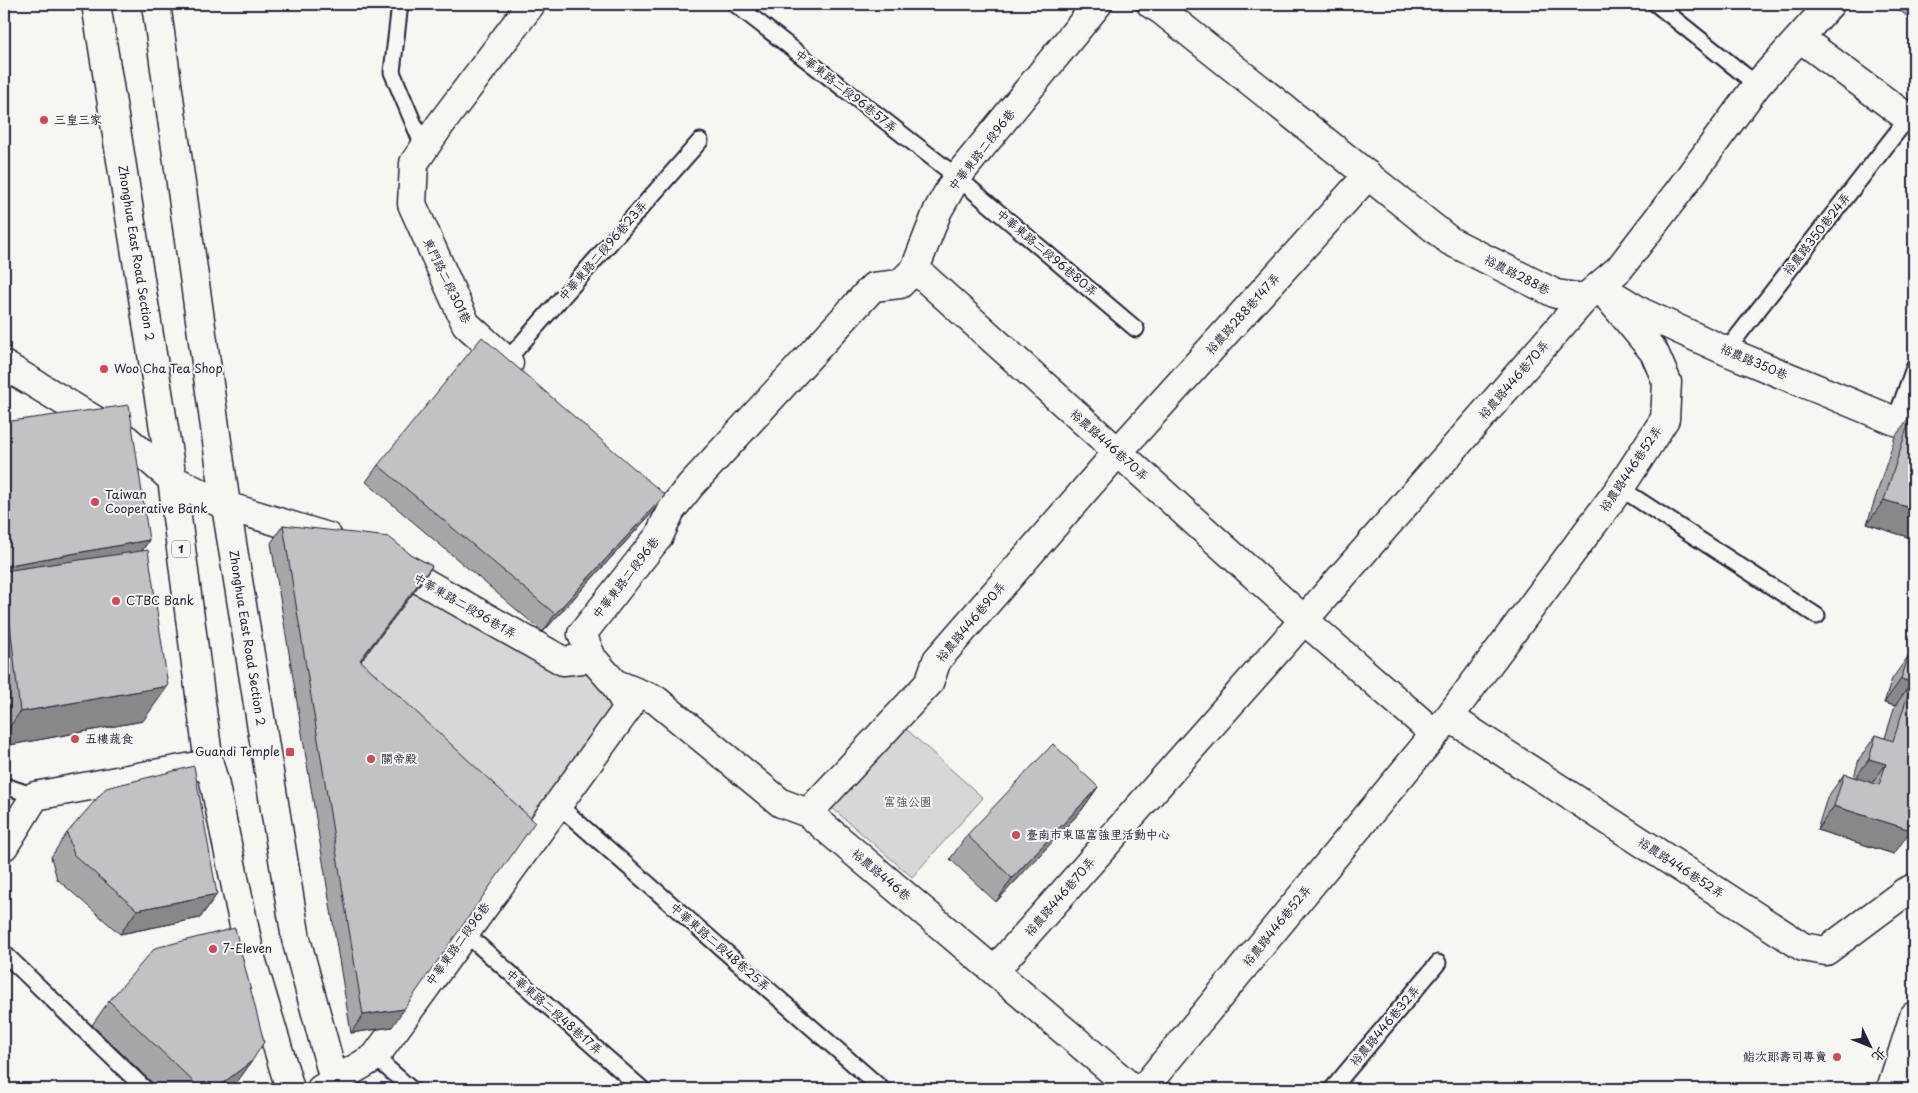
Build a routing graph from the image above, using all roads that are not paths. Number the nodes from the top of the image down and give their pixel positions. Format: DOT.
graph roads {
  1 [pos="96,4"];
  2 [pos="156,4"];
  3 [pos="400,4"];
  4 [pos="532,4"];
  5 [pos="735,4"];
  6 [pos="1098,4"];
  7 [pos="1151,4"];
  8 [pos="1656,4"];
  9 [pos="1830,4"];
  10 [pos="1800,38"];
  11 [pos="1757,85"];
  12 [pos="1911,119"];
  13 [pos="700,141"];
  14 [pos="424,148"];
  15 [pos="1368,175"];
  16 [pos="957,177"];
  17 [pos="915,269"];
  18 [pos="1592,292"];
  19 [pos="1136,329"];
  20 [pos="1726,351"];
  21 [pos="506,361"];
  22 [pos="4,365"];
  23 [pos="1914,368"];
  24 [pos="528,380"];
  25 [pos="1905,424"];
  26 [pos="1118,453"];
  27 [pos="172,479"];
  28 [pos="1620,488"];
  29 [pos="649,491"];
  30 [pos="226,506"];
  31 [pos="671,510"];
  32 [pos="1817,616"];
  33 [pos="1304,620"];
  34 [pos="592,658"];
  35 [pos="614,683"];
  36 [pos="1442,726"];
  37 [pos="209,764"];
  38 [pos="4,788"];
  39 [pos="35,796"];
  40 [pos="558,805"];
  41 [pos="808,813"];
  42 [pos="4,846"];
  43 [pos="1914,888"];
  44 [pos="466,934"];
  45 [pos="4,954"];
  46 [pos="1438,963"];
  47 [pos="994,971"];
  48 [pos="1914,1016"];
  49 [pos="375,1058"];
  50 [pos="331,1086"];
  51 [pos="146,1089"];
  52 [pos="290,1089"];
  53 [pos="411,1089"];
  54 [pos="642,1089"];
  55 [pos="882,1089"];
  56 [pos="1133,1089"];
  57 [pos="1143,1089"];
  58 [pos="1332,1089"];
  59 [pos="1891,1089"];
  1 -- 27 [label="street, Zhonghua East Road Section 2 / 1"];
  2 -- 30 [label="street, Zhonghua East Road Section 2"];
  3 -- 14 [label="lane"];
  4 -- 14 [label="street, 東門路二段301巷"];
  5 -- 16 [label="lane, 中華東路二段96巷57弄"];
  6 -- 16 [label="street, 中華東路二段96巷"];
  7 -- 15 [label="street, 裕農路288巷"];
  8 -- 11 [label="lane"];
  9 -- 10 [label="street"];
  10 -- 11 [label="street"];
  10 -- 12 [label="street"];
  11 -- 18 [label="street"];
  12 -- 20 [label="lane, 裕農路350巷24弄"];
  13 -- 21 [label="lane, 中華東路二段96巷23弄"];
  14 -- 21 [label="street, 東門路二段301巷"];
  15 -- 18 [label="street, 裕農路288巷"];
  15 -- 26 [label="street, 裕農路288巷147弄"];
  16 -- 17 [label="street, 中華東路二段96巷"];
  16 -- 19 [label="lane, 中華東路二段96巷80弄"];
  17 -- 26 [label="street, 裕農路446巷70弄"];
  17 -- 31 [label="street, 中華東路二段96巷"];
  18 -- 20 [label="street, 裕農路350巷"];
  18 -- 28 [label="street, 裕農路446巷52弄"];
  18 -- 33 [label="street, 裕農路446巷70弄"];
  20 -- 25 [label="street, 裕農路350巷"];
  21 -- 24 [label="street, 東門路二段301巷"];
  22 -- 27 [label="street, 中華東路二段96巷1弄"];
  23 -- 25 [label="lane"];
  26 -- 33 [label="street, 裕農路446巷70弄"];
  26 -- 41 [label="street, 裕農路446巷90弄"];
  27 -- 30 [label="street, 中華東路二段96巷1弄"];
  27 -- 37 [label="street, Zhonghua East Road Section 2 / 1"];
  28 -- 32 [label="lane"];
  28 -- 36 [label="street, 裕農路446巷52弄"];
  29 -- 31 [label="street"];
  30 -- 34 [label="street, 中華東路二段96巷1弄"];
  30 -- 50 [label="street, Zhonghua East Road Section 2"];
  31 -- 34 [label="street, 中華東路二段96巷"];
  33 -- 36 [label="street, 裕農路446巷70弄"];
  33 -- 47 [label="street, 裕農路446巷70弄"];
  34 -- 35 [label="street, 中華東路二段96巷"];
  35 -- 40 [label="street, 中華東路二段96巷"];
  35 -- 41 [label="street, 裕農路446巷"];
  36 -- 43 [label="street, 裕農路446巷52弄"];
  36 -- 57 [label="street, 裕農路446巷52弄"];
  37 -- 39 [label="street"];
  37 -- 52 [label="street, Zhonghua East Road Section 2 / 1"];
  38 -- 39 [label="lane"];
  39 -- 42 [label="street"];
  40 -- 44 [label="street, 中華東路二段96巷"];
  40 -- 55 [label="lane, 中華東路二段48巷25弄"];
  41 -- 47 [label="street, 裕農路446巷"];
  44 -- 49 [label="street, 中華東路二段96巷"];
  44 -- 54 [label="lane, 中華東路二段48巷17弄"];
  45 -- 51 [label="lane"];
  46 -- 58 [label="lane, 裕農路446巷32弄"];
  47 -- 56 [label="street, 裕農路446巷"];
  48 -- 59 [label="street"];
  49 -- 50 [label="street, 中華東路二段96巷"];
  49 -- 53 [label="lane"];
}
